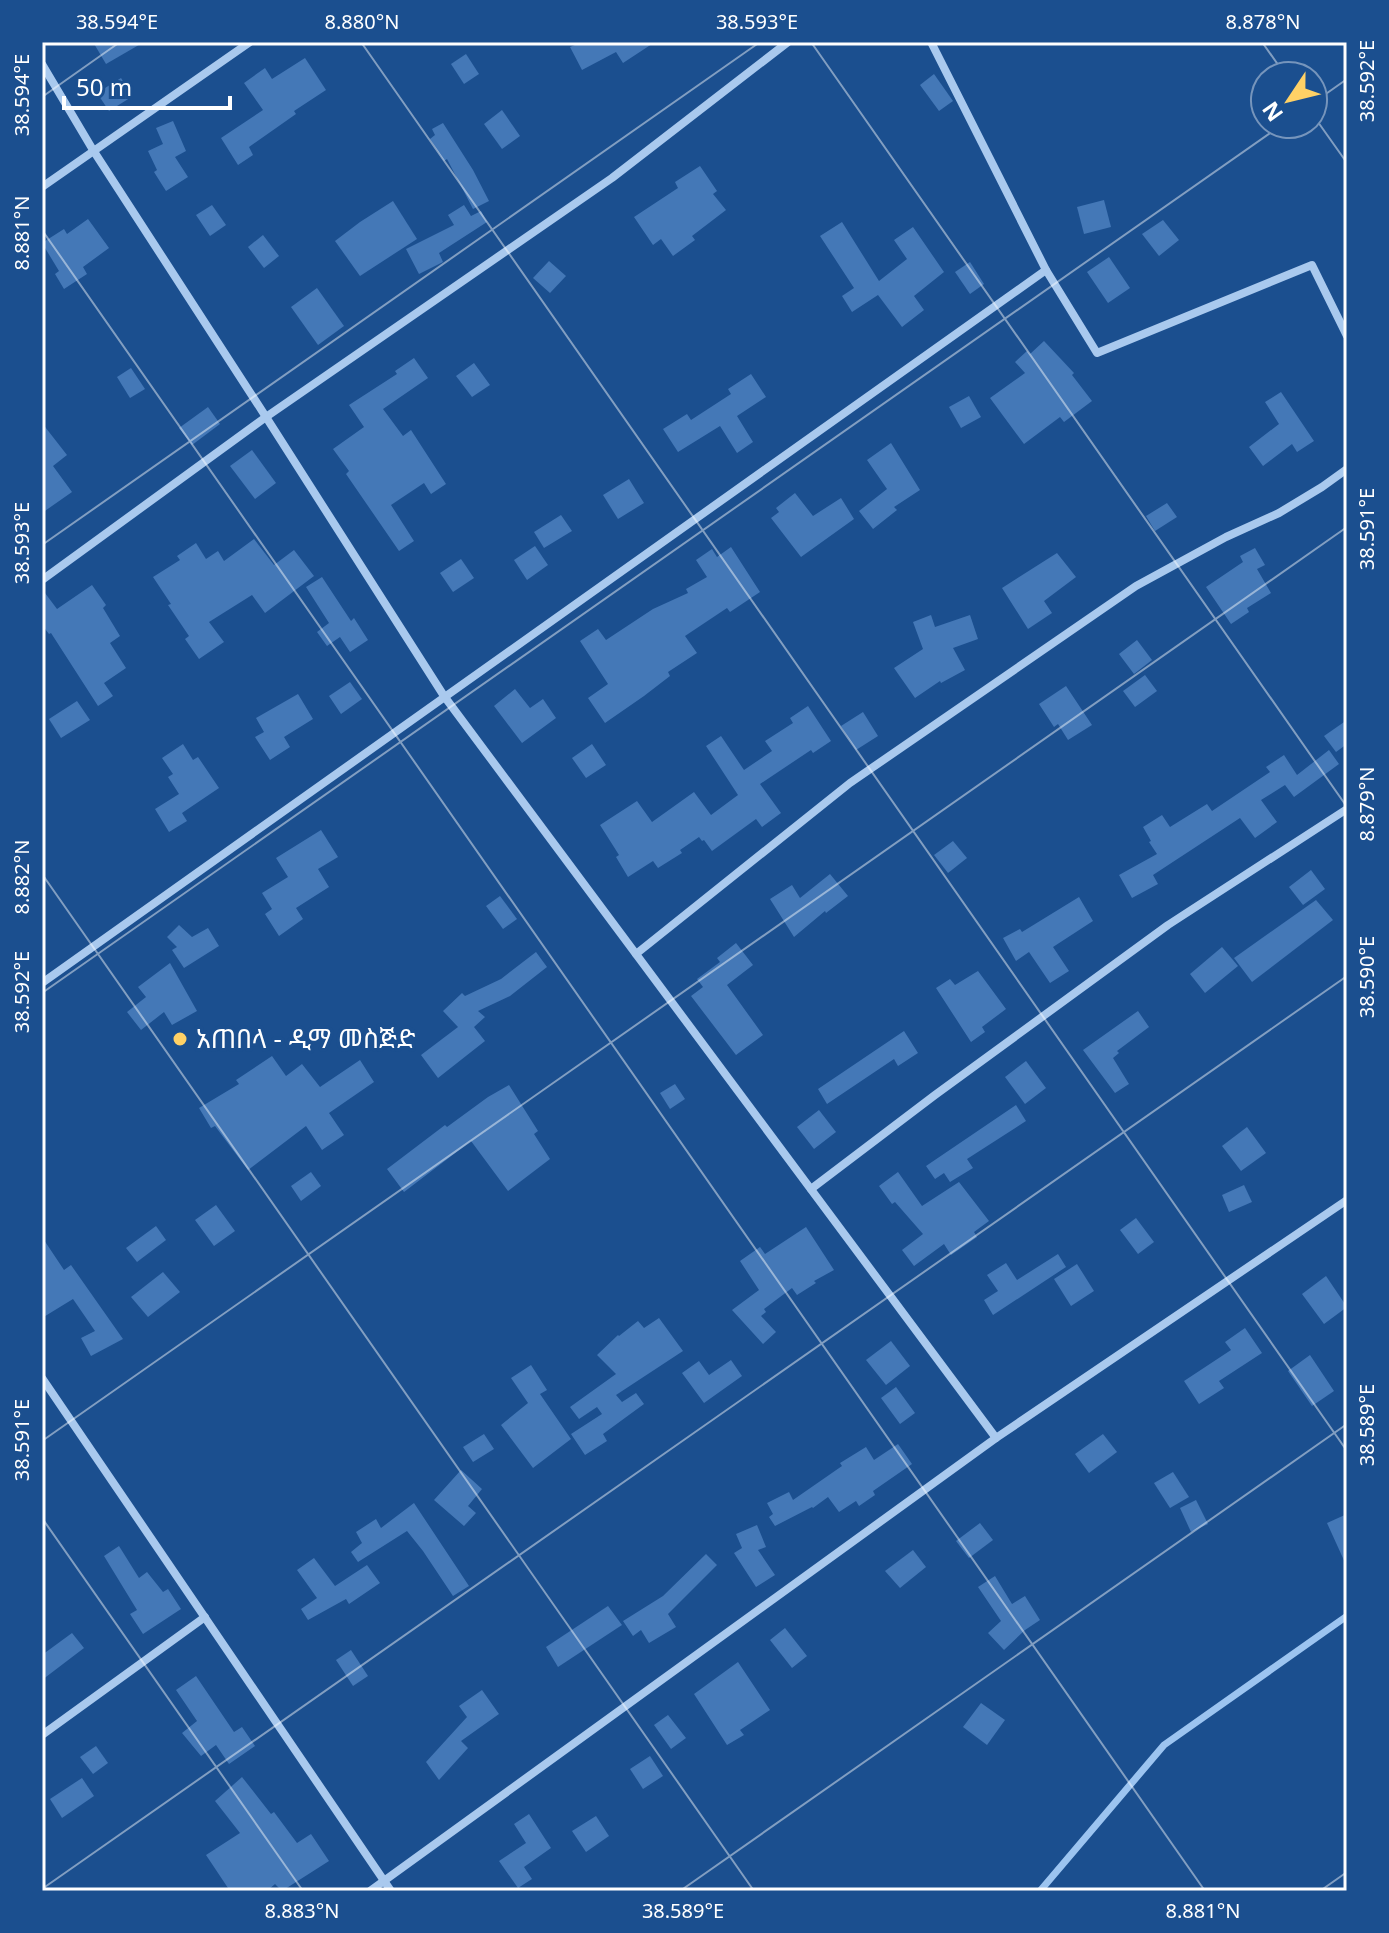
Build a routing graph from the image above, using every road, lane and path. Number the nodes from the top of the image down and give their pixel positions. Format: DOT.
graph roads {
  1 [pos="250,42"];
  2 [pos="788,42"];
  3 [pos="931,42"];
  4 [pos="42,64"];
  5 [pos="93,150"];
  6 [pos="42,187"];
  7 [pos="1046,270"];
  8 [pos="1347,336"];
  9 [pos="266,417"];
  10 [pos="1347,469"];
  11 [pos="42,580"];
  12 [pos="444,696"];
  13 [pos="1347,809"];
  14 [pos="636,954"];
  15 [pos="42,983"];
  16 [pos="811,1189"];
  17 [pos="1347,1200"];
  18 [pos="42,1378"];
  19 [pos="996,1438"];
  20 [pos="205,1617"];
  21 [pos="42,1735"];
  22 [pos="384,1881"];
  23 [pos="370,1891"];
  24 [pos="391,1891"];
  1 -- 5 [label="street"];
  2 -- 9 [label="street"];
  3 -- 7 [label="street"];
  4 -- 5 [label="street"];
  5 -- 6 [label="street"];
  5 -- 9 [label="street"];
  7 -- 8 [label="street"];
  7 -- 12 [label="street"];
  9 -- 11 [label="street"];
  9 -- 12 [label="street"];
  10 -- 14 [label="street"];
  12 -- 14 [label="street"];
  12 -- 15 [label="street"];
  13 -- 16 [label="street"];
  14 -- 16 [label="street"];
  16 -- 19 [label="street"];
  17 -- 19 [label="street"];
  18 -- 20 [label="street"];
  19 -- 22 [label="street"];
  20 -- 21 [label="street"];
  20 -- 22 [label="street"];
  22 -- 23 [label="street"];
  22 -- 24 [label="street"];
}
